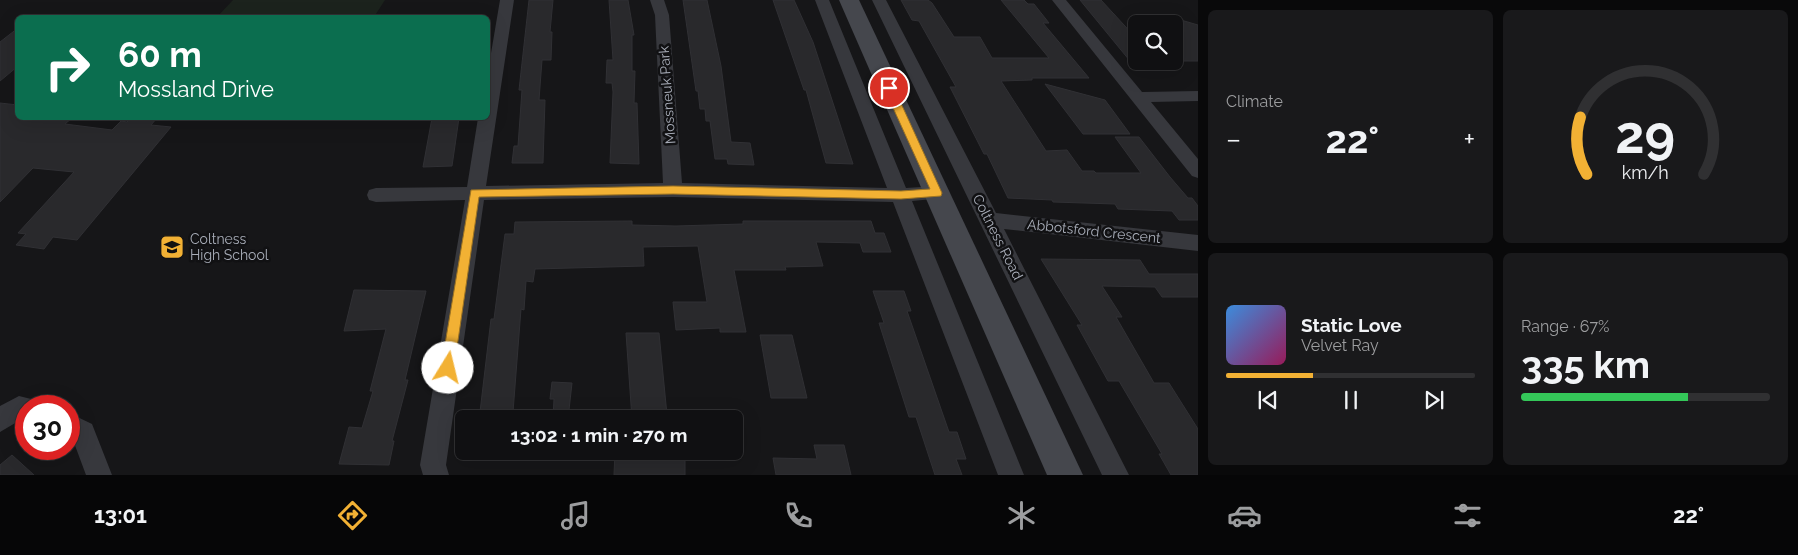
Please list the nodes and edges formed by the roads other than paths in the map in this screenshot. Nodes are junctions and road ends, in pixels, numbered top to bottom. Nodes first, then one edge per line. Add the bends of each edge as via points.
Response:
1 (507, 0) edge
2 (657, 0) edge
3 (822, 0) edge
4 (849, 0) edge
5 (879, 0) edge
6 (1059, 0) edge
7 (1198, 96) edge
8 (1139, 97) junction
9 (490, 99) edge
10 (487, 120) edge
11 (1198, 171) edge
12 (673, 190) junction
13 (475, 193) junction
14 (937, 193) junction
15 (376, 195) dead end
16 (901, 195) junction
17 (989, 220) junction
18 (1198, 243) edge
19 (15, 410) edge
20 (0, 420) edge
21 (80, 430) edge
22 (99, 475) edge
23 (436, 475) edge
24 (1012, 475) edge
25 (1065, 475) edge
26 (1116, 475) edge

1 - 9 street
2 - 12 street, Mossneuk Park via 662,15
3 - 16 street
4 - 14 street
5 - 17 street, Coltness Road
6 - 8 street
7 - 8 street
8 - 11 street
10 - 13 street
12 - 13 street
12 - 16 street
13 - 15 street
13 - 23 street via 433,465
14 - 16 street
14 - 25 street
16 - 24 street
17 - 18 street, Abbotsford Crescent
17 - 26 street, Coltness Road
19 - 20 street
21 - 22 street

